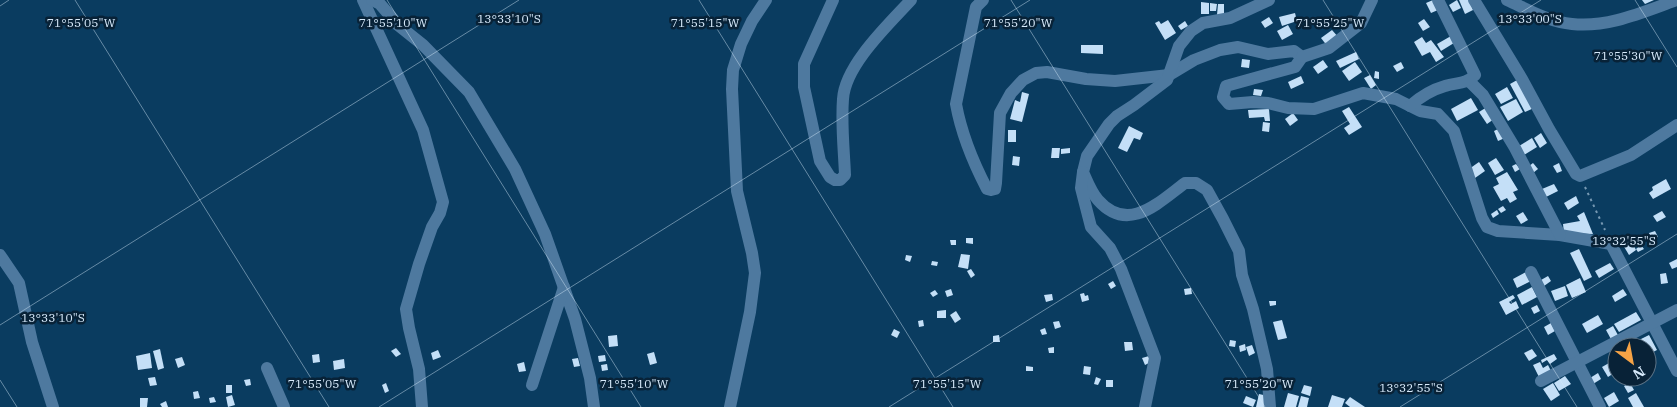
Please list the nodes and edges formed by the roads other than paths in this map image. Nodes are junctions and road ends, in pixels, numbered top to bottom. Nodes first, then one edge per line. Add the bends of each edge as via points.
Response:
1 (363, 0) edge
2 (372, 0) edge
3 (766, 0) edge
4 (833, 0) edge
5 (912, 0) edge
6 (983, 0) edge
7 (1269, 0) edge
8 (1372, 0) edge
9 (1438, 0) edge
10 (1474, 0) edge
11 (1507, 0) edge
12 (1677, 0) edge
13 (1302, 57) junction
14 (1168, 75) junction
15 (1469, 82) junction
16 (1410, 106) junction
17 (1677, 126) edge
18 (1083, 172) junction
19 (1560, 235) junction
20 (0, 255) edge
21 (1531, 272) dead end
22 (564, 287) junction
23 (1677, 310) edge
24 (1653, 323) junction
25 (1577, 363) junction
26 (268, 368) dead end
27 (1677, 371) edge
28 (1541, 382) dead end
29 (532, 385) dead end
30 (53, 407) edge
31 (284, 407) edge
32 (422, 407) edge
33 (594, 407) edge
34 (730, 407) edge
35 (1145, 407) edge
36 (1270, 407) edge
37 (1600, 407) edge

1 - 32 street via 423,130 443,202 419,264 406,310 419,369
2 - 22 street via 380,4 469,92 515,169 545,234
3 - 34 street via 741,44 732,80 737,191 755,273
4 - 5 street via 804,64 804,87 820,161 830,176 840,180 844,175 843,97 851,74 860,57
6 - 14 street via 976,7 956,104 965,137 987,189 995,189 1000,113 1023,80 1036,73 1047,72 1115,81
7 - 14 street via 1230,18 1203,23 1191,31 1179,46
8 - 13 street via 1361,23 1329,48
9 - 15 street via 1475,75
10 - 17 street via 1576,174 1580,176 1632,155
11 - 12 street via 1550,19 1592,25 1618,20
13 - 14 street via 1294,51 1268,54 1238,47 1194,60
13 - 16 street via 1294,67 1226,86 1223,97 1228,104 1253,102 1314,109 1363,93 1396,99
14 - 18 street via 1167,80 1109,124 1087,156
15 - 16 street via 1437,89 1421,96
15 - 19 street via 1484,95
16 - 19 street via 1438,114 1454,131 1487,227 1498,231
18 - 35 street via 1081,188 1091,227 1110,248 1121,269 1155,358
18 - 36 street via 1097,198 1110,211 1120,215 1150,210 1185,183 1196,183 1207,190 1239,251 1242,275 1267,369
19 - 24 street via 1611,244
20 - 30 street via 19,283 32,342
21 - 25 street
22 - 29 street
22 - 33 street via 590,378
23 - 24 street
24 - 25 street
24 - 27 street
25 - 28 street
25 - 37 street
26 - 31 street

